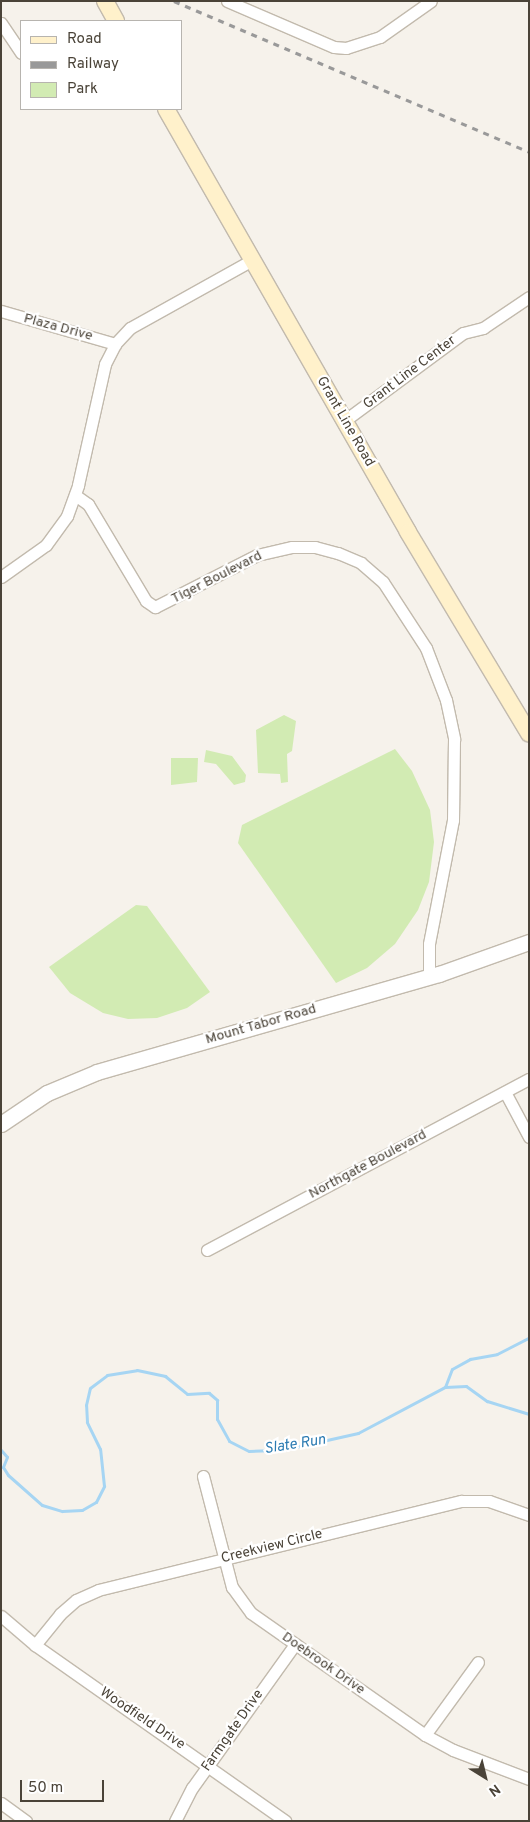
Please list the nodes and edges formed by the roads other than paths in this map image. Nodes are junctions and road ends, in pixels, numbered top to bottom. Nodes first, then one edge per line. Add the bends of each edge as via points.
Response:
1 (105, 1) edge
2 (227, 1) edge
3 (431, 1) edge
4 (115, 20) edge
5 (1, 23) edge
6 (20, 52) edge
7 (167, 110) edge
8 (252, 260) junction
9 (529, 297) edge
10 (1, 311) edge
11 (114, 344) junction
12 (344, 421) junction
13 (75, 495) junction
14 (1, 577) edge
15 (529, 733) edge
16 (529, 942) edge
17 (429, 977) junction
18 (529, 1079) edge
19 (504, 1092) junction
20 (1, 1124) edge
21 (529, 1137) edge
22 (207, 1250) dead end
23 (203, 1476) dead end
24 (529, 1515) edge
25 (225, 1558) junction
26 (1, 1616) edge
27 (295, 1644) junction
28 (35, 1645) junction
29 (478, 1662) dead end
30 (426, 1736) junction
31 (209, 1764) junction
32 (529, 1779) edge
33 (1, 1803) edge
34 (26, 1821) edge
35 (176, 1821) edge
36 (285, 1821) edge

1 - 4 main road
2 - 3 street via 334,47 346,48 380,37
5 - 6 street
7 - 8 main road, Grant Line Road
8 - 11 street via 130,328
8 - 12 main road, Grant Line Road
9 - 12 street, Grant Line Center via 483,328 463,333
10 - 11 street, Plaza Drive
11 - 13 street via 101,378
12 - 15 main road, Grant Line Road
13 - 14 street via 61,526 46,545
13 - 17 street, Tiger Boulevard via 88,504 146,601 155,607 257,555 292,547 315,547 338,553 361,563 383,582 426,648 446,700 454,739 454,820 429,944
16 - 17 street, Mount Tabor Road
17 - 20 street, Mount Tabor Road via 97,1072 47,1093
18 - 19 street, Northgate Boulevard
19 - 21 street
19 - 22 street, Northgate Boulevard
23 - 25 street, Doebrook Drive
24 - 25 street, Creekview Circle via 489,1502 461,1501
25 - 27 street, Doebrook Drive via 232,1587 242,1605
25 - 28 street, Creekview Circle via 98,1590 76,1600
26 - 28 street, Woodfield Drive
27 - 30 street, Doebrook Drive
27 - 31 street, Farmgate Drive
28 - 31 street, Woodfield Drive
29 - 30 street
30 - 32 street, Doebrook Drive via 453,1750
31 - 35 street, Farmgate Drive
31 - 36 street, Woodfield Drive
33 - 34 street

